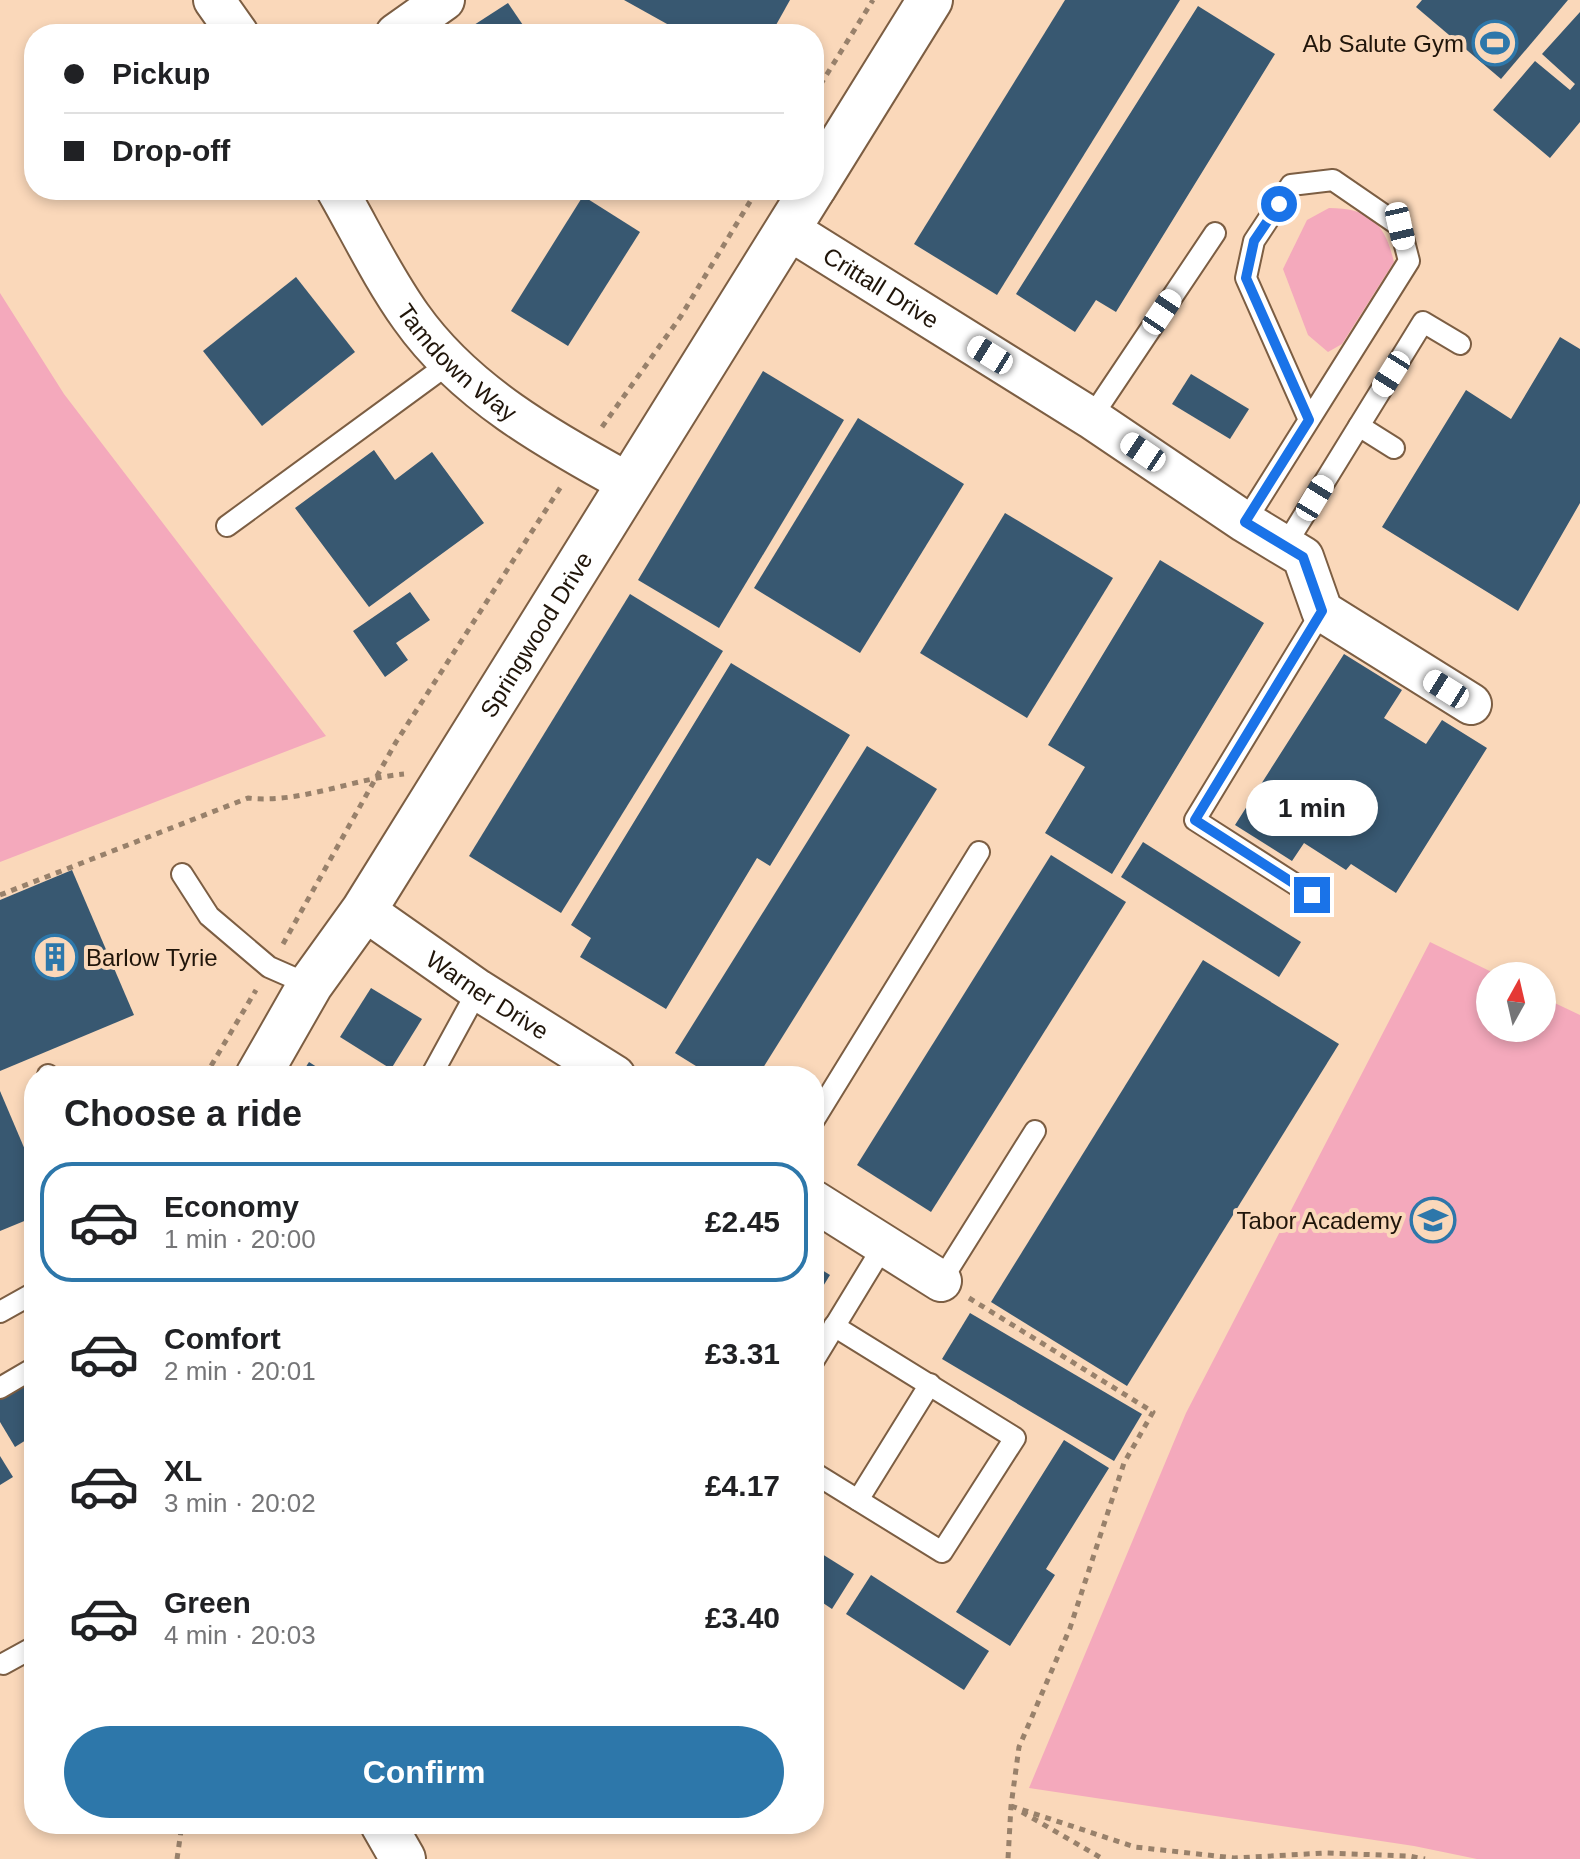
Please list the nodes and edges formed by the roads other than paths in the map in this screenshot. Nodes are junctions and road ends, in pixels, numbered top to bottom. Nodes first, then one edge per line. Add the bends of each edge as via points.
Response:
1 (214, 0) edge
2 (444, 0) edge
3 (930, 0) edge
4 (231, 24) edge
5 (410, 24) edge
6 (824, 171) edge
7 (343, 200) edge
8 (806, 200) edge
9 (788, 229) junction
10 (1215, 233) dead end
11 (1460, 344) dead end
12 (451, 362) junction
13 (1091, 418) junction
14 (1309, 420) junction
15 (1359, 426) junction
16 (1394, 448) dead end
17 (628, 483) junction
18 (1245, 522) junction
19 (227, 526) dead end
20 (1285, 546) junction
21 (1322, 611) junction
22 (1471, 704) dead end
23 (979, 852) dead end
24 (182, 874) dead end
25 (1312, 895) dead end
26 (364, 910) junction
27 (310, 985) junction
28 (478, 990) junction
29 (264, 1066) edge
30 (436, 1066) edge
31 (599, 1066) edge
32 (824, 1104) edge
33 (1035, 1131) dead end
34 (824, 1207) edge
35 (884, 1245) junction
36 (941, 1281) joint
37 (24, 1299) edge
38 (0, 1312) edge
39 (834, 1326) junction
40 (824, 1343) edge
41 (24, 1374) edge
42 (930, 1384) junction
43 (0, 1388) edge
44 (824, 1479) edge
45 (858, 1500) junction
46 (24, 1652) edge
47 (3, 1664) dead end
48 (389, 1834) edge
49 (403, 1859) edge

1 - 4 street
2 - 5 street
3 - 6 street, Springwood Drive
7 - 12 street, Tamdown Way via 411,318
8 - 9 street, Springwood Drive
9 - 13 street, Crittall Drive
9 - 17 street, Springwood Drive
10 - 13 lane
11 - 15 lane via 1423,322
12 - 17 street, Tamdown Way via 511,415
12 - 19 lane
13 - 18 street, Crittall Drive
14 - 14 lane via 1409,261 1400,226 1333,180 1291,185 1254,241 1246,278
14 - 18 lane
15 - 16 lane
15 - 20 lane
17 - 26 street, Springwood Drive
18 - 20 street, Crittall Drive
20 - 21 street, Crittall Drive via 1303,557
21 - 22 street
21 - 25 lane via 1195,820
23 - 32 lane
24 - 27 lane via 209,916 269,967
26 - 27 street, Springwood Drive
26 - 28 street, Warner Drive
27 - 29 street, Springwood Drive
28 - 30 lane
28 - 31 street, Warner Drive
33 - 36 lane
34 - 35 street
35 - 36 street
35 - 39 lane
37 - 38 lane
39 - 40 lane
39 - 42 lane
41 - 43 lane
42 - 45 lane
42 - 45 lane via 1015,1438 942,1552
44 - 45 lane
46 - 47 lane
48 - 49 street

